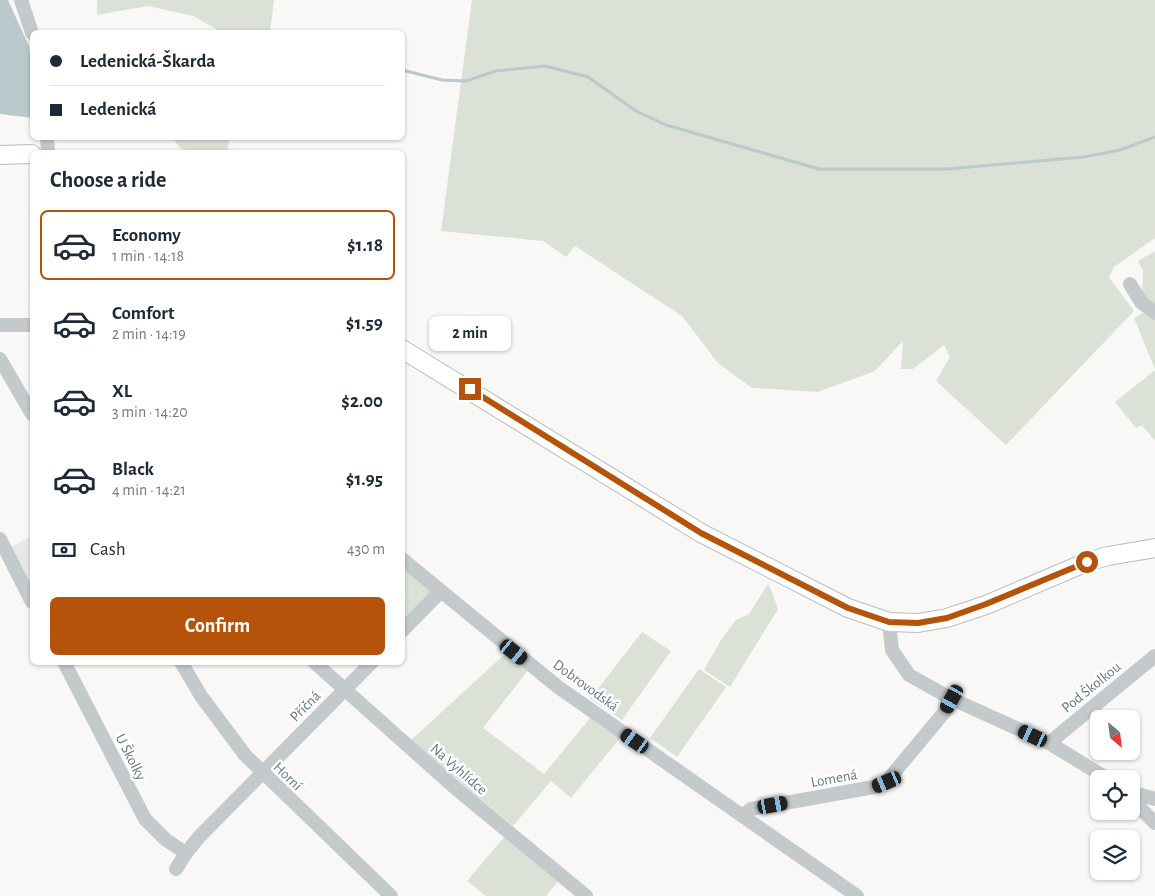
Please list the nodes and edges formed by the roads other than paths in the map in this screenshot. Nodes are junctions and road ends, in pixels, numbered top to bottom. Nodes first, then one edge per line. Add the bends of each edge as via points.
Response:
1 (21, 0) edge
2 (31, 30) edge
3 (30, 154) edge
4 (0, 155) edge
5 (1130, 284) dead end
6 (1155, 312) edge
7 (30, 324) edge
8 (0, 325) edge
9 (405, 351) edge
10 (0, 360) edge
11 (30, 411) edge
12 (0, 539) edge
13 (1155, 548) edge
14 (405, 561) edge
15 (441, 591) junction
16 (30, 598) edge
17 (889, 622) junction
18 (405, 628) edge
19 (1155, 656) edge
20 (66, 665) edge
21 (182, 665) edge
22 (318, 665) edge
23 (369, 665) edge
24 (346, 689) junction
25 (952, 699) junction
26 (1049, 743) junction
27 (1093, 770) edge
28 (261, 773) junction
29 (1140, 795) edge
30 (1155, 799) edge
31 (1140, 806) edge
32 (743, 816) junction
33 (1155, 823) edge
34 (186, 853) junction
35 (176, 869) dead end
36 (391, 896) edge
37 (586, 896) edge
38 (857, 896) edge

1 - 2 street
3 - 4 main road
5 - 6 street via 1140,302
7 - 8 street
9 - 17 main road via 701,533 848,608
10 - 11 street
12 - 16 street
13 - 17 main road via 1087,562 947,618 918,623
14 - 15 street, Dobrovodská
15 - 18 street
15 - 32 street, Dobrovodská via 558,687
17 - 25 street via 892,650 909,675
19 - 26 street, Pod Školkou
20 - 34 street, U Školky via 146,819 161,836
21 - 28 street, Horní via 201,696
22 - 24 street, Na Vyhlídce
23 - 24 street, Příčná
24 - 28 street, Příčná
24 - 37 street, Na Vyhlídce via 453,786
25 - 26 street
25 - 32 street, Lomená via 887,782 751,809
26 - 27 street
28 - 34 street, Příčná
28 - 36 street, Horní
29 - 30 street
31 - 33 street
32 - 38 street, Dobrovodská
34 - 35 street, Příčná

